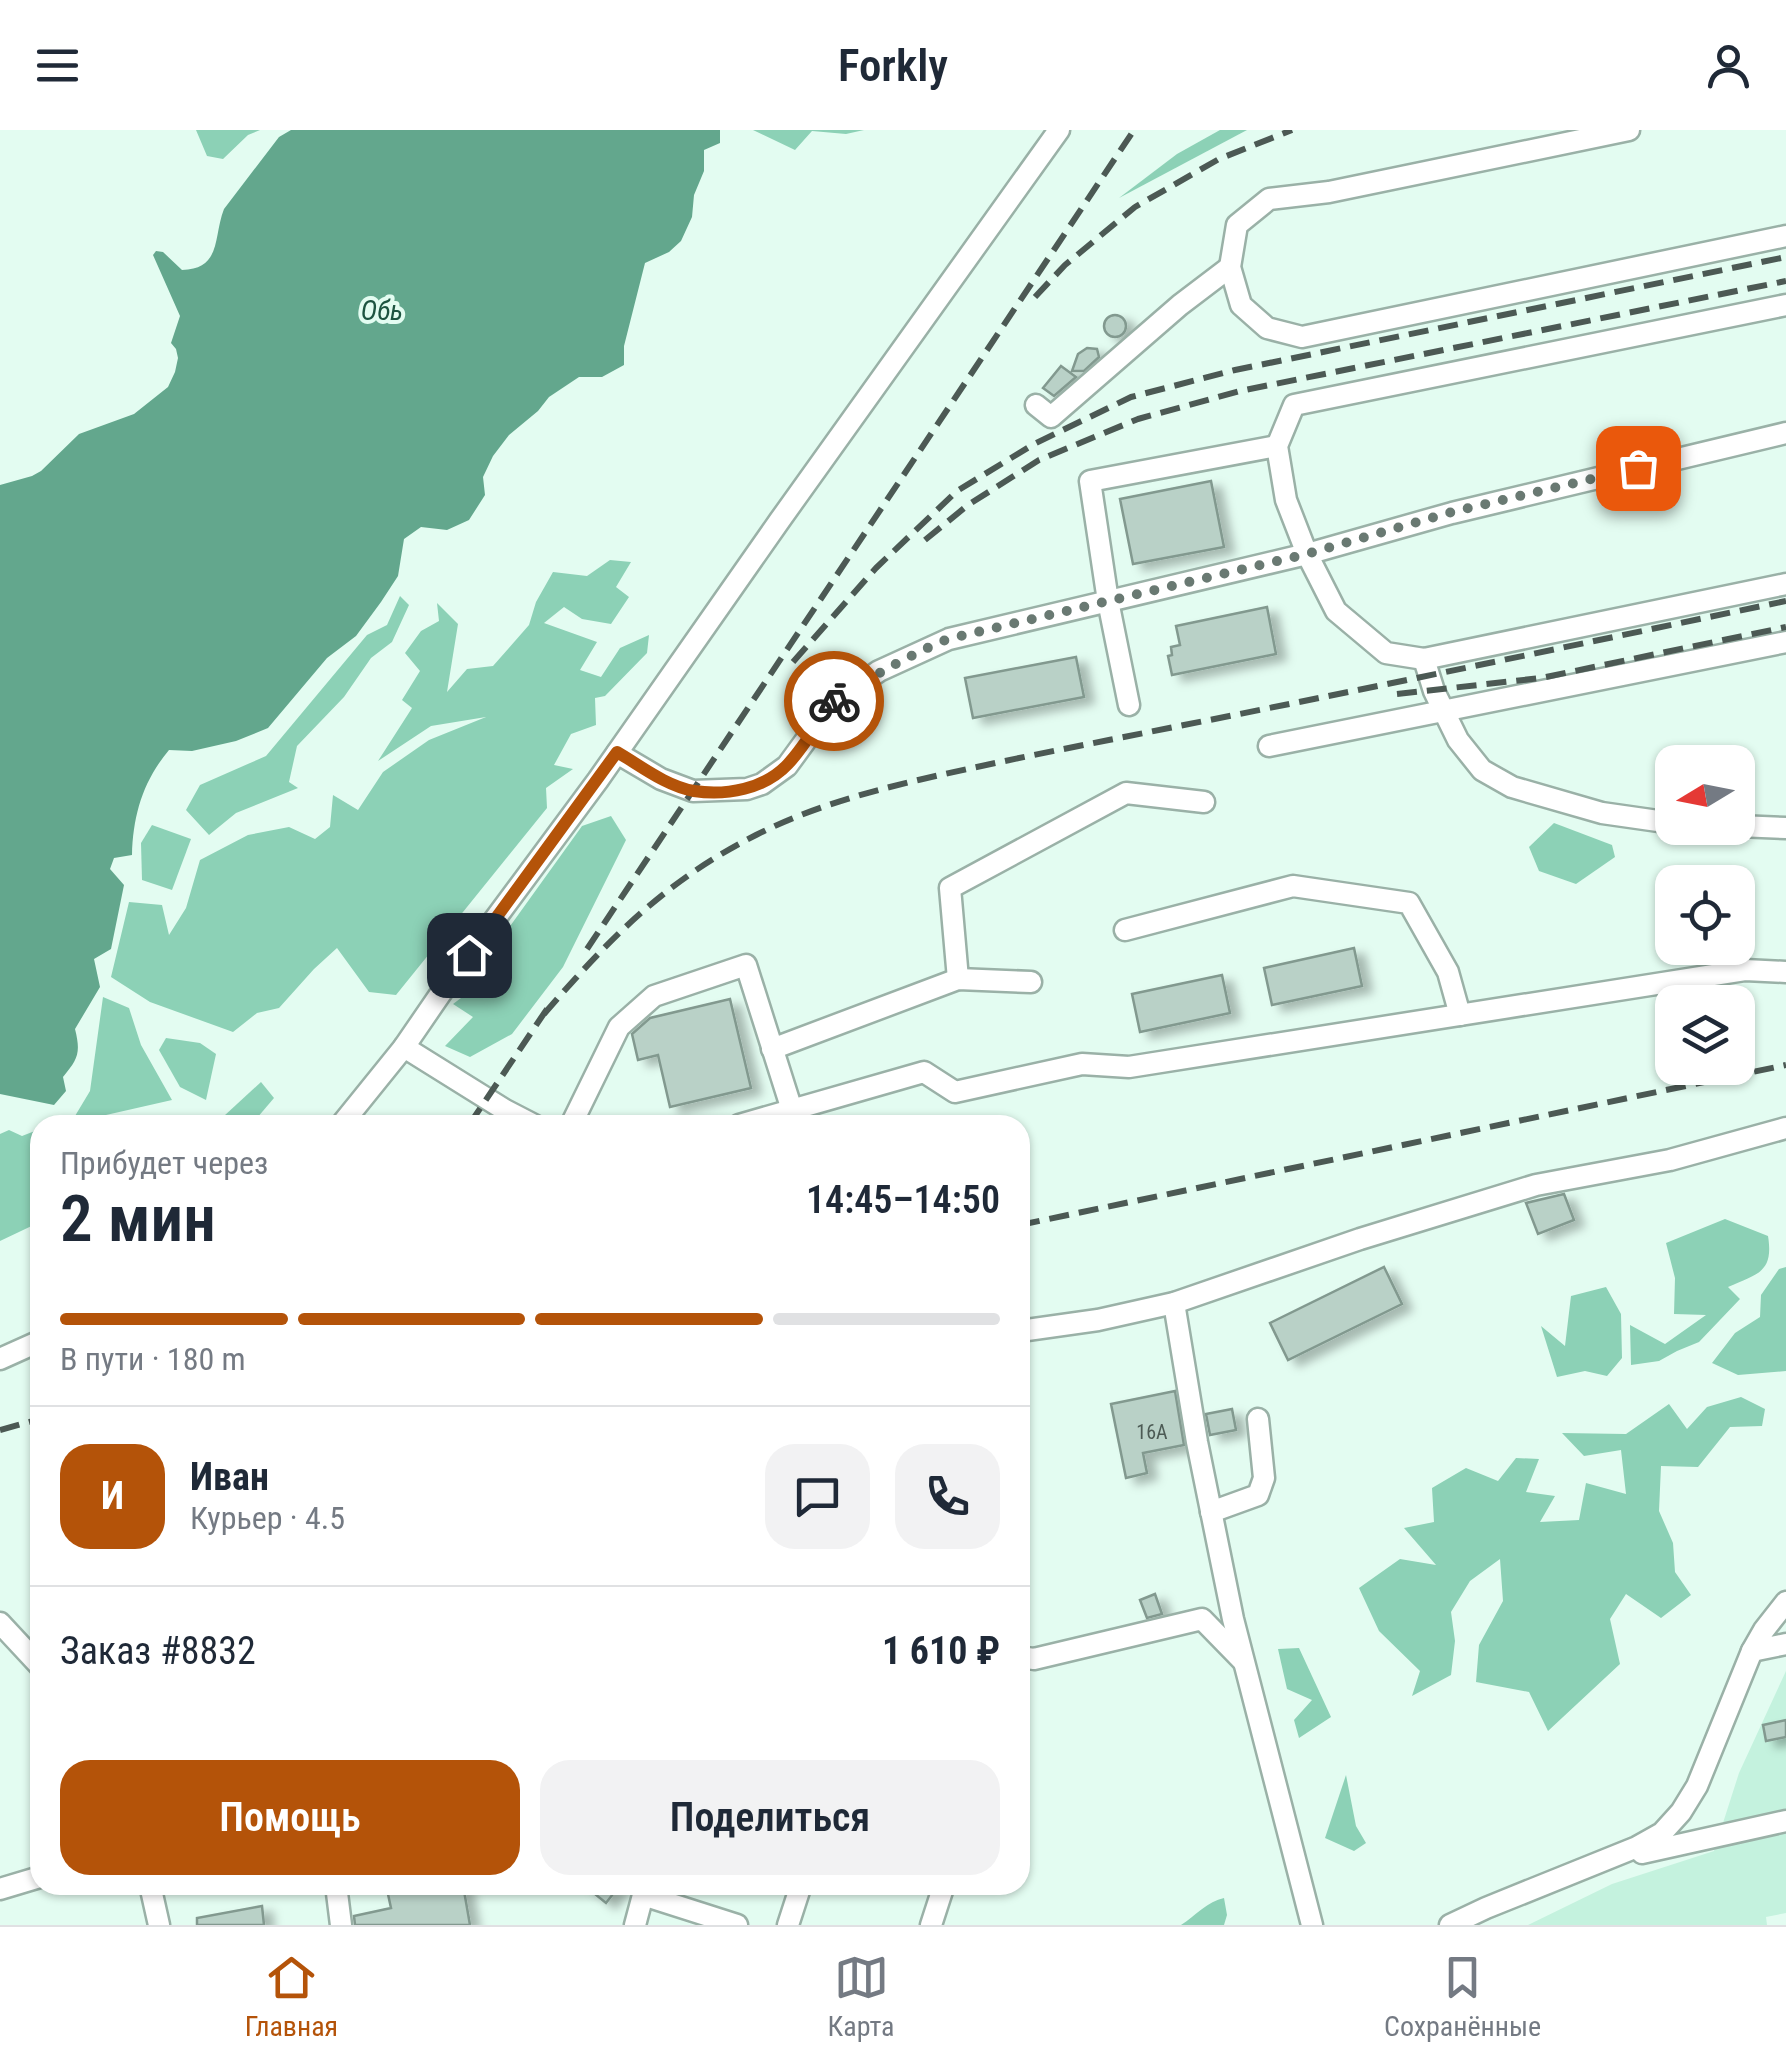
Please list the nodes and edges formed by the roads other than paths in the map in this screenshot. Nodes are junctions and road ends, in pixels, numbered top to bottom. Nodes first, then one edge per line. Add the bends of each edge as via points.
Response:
1 (1059, 130) edge
2 (1629, 130) edge
3 (1786, 236) edge
4 (1230, 267) junction
5 (1786, 305) edge
6 (1036, 405) dead end
7 (1786, 433) edge
8 (1277, 446) junction
9 (1307, 554) junction
10 (1786, 584) edge
11 (1108, 601) junction
12 (1786, 642) edge
13 (1424, 660) junction
14 (1129, 705) dead end
15 (1444, 710) junction
16 (1269, 746) dead end
17 (617, 752) junction
18 (1204, 802) dead end
19 (1655, 821) edge
20 (1755, 827) edge
21 (1786, 828) edge
22 (1126, 930) dead end
23 (1786, 972) edge
24 (958, 979) junction
25 (1032, 982) dead end
26 (1460, 1014) junction
27 (404, 1047) junction
28 (772, 1049) junction
29 (792, 1110) junction
30 (349, 1115) edge
31 (515, 1115) edge
32 (576, 1115) edge
33 (775, 1115) edge
34 (1786, 1128) edge
35 (1174, 1304) junction
36 (1030, 1330) edge
37 (30, 1346) edge
38 (0, 1359) edge
39 (1258, 1419) dead end
40 (1211, 1512) junction
41 (1786, 1602) edge
42 (0, 1623) edge
43 (1786, 1644) edge
44 (1752, 1651) junction
45 (30, 1655) edge
46 (1030, 1657) edge
47 (1244, 1662) junction
48 (1786, 1821) edge
49 (1600, 1862) junction
50 (30, 1880) edge
51 (0, 1889) edge
52 (152, 1895) edge
53 (337, 1895) edge
54 (798, 1895) edge
55 (941, 1895) edge
56 (160, 1925) edge
57 (341, 1925) edge
58 (635, 1925) edge
59 (737, 1925) edge
60 (788, 1925) edge
61 (931, 1925) edge
62 (1312, 1925) edge
63 (1450, 1925) edge

1 - 17 street
2 - 4 street via 1269,199 1238,225
3 - 4 street via 1302,337 1267,328 1241,304
4 - 6 street via 1051,417
5 - 8 street via 1294,405
7 - 9 street via 1452,512
8 - 9 street via 1286,500
8 - 11 street via 1090,482
9 - 11 street
9 - 13 street via 1336,612 1386,653
10 - 13 street
11 - 14 street
11 - 17 street via 948,639 892,665 833,702 787,766 762,784 693,791
12 - 15 street
13 - 15 street
15 - 16 street
15 - 19 street via 1482,770 1512,787
17 - 27 street
18 - 24 street via 1126,793 950,888
20 - 21 street
22 - 26 street via 1293,886 1409,903 1448,972
23 - 26 street via 1746,970
24 - 25 street
24 - 28 street
26 - 29 street via 1128,1067 1082,1064 955,1092 924,1072
27 - 30 street
27 - 31 street
28 - 29 street
28 - 32 street via 746,964 654,996 618,1026
29 - 33 street
34 - 35 street via 1670,1160 1536,1185
35 - 36 street
35 - 40 street
37 - 38 street
39 - 40 street via 1264,1478 1258,1495
40 - 47 street
41 - 44 street
42 - 45 street
43 - 44 street
44 - 49 street via 1681,1812 1652,1840
46 - 47 street via 1202,1618
47 - 62 street
48 - 49 street
49 - 63 street
50 - 51 street
52 - 56 street
53 - 57 street
54 - 60 street
55 - 61 street
58 - 59 street via 643,1895

